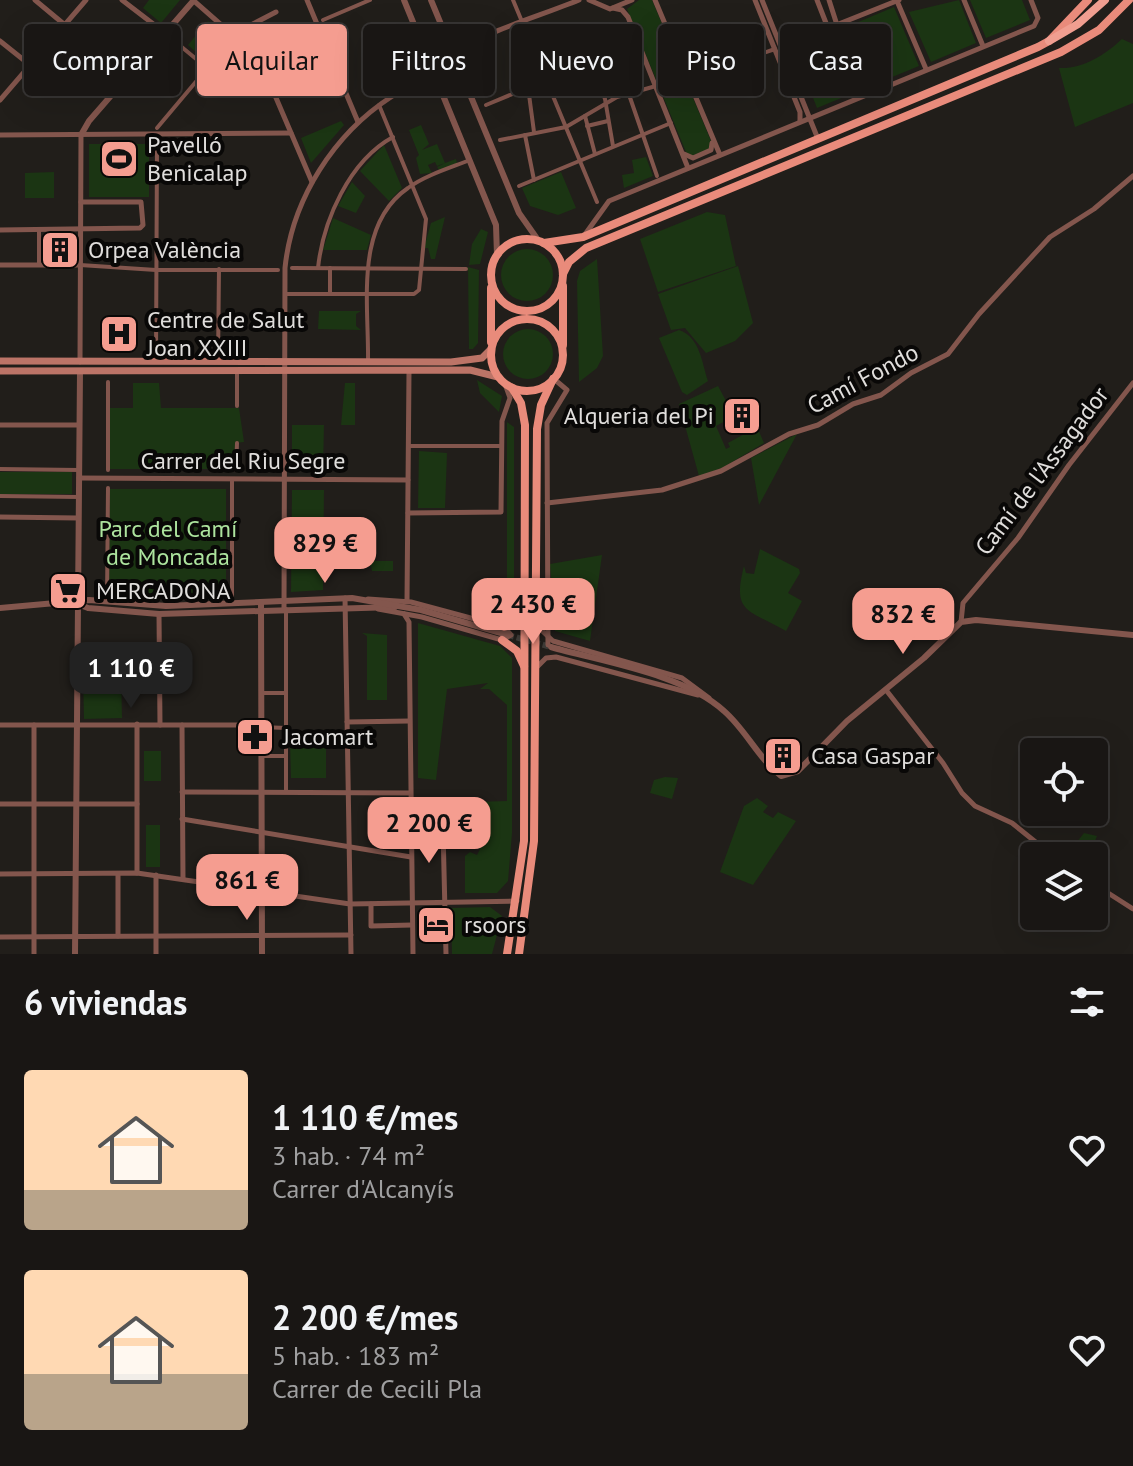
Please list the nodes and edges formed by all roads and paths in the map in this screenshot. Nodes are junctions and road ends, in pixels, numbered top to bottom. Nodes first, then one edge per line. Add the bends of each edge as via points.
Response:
1 (35, 0) edge
2 (86, 0) edge
3 (122, 0) edge
4 (194, 0) edge
5 (307, 0) edge
6 (370, 0) edge
7 (404, 0) edge
8 (431, 0) edge
9 (513, 0) edge
10 (579, 0) edge
11 (589, 0) edge
12 (632, 0) edge
13 (655, 0) edge
14 (755, 0) edge
15 (772, 0) edge
16 (817, 0) edge
17 (829, 0) edge
18 (898, 0) edge
19 (964, 0) edge
20 (1031, 0) edge
21 (1088, 0) edge
22 (1105, 0) edge
23 (1129, 0) edge
24 (763, 2) edge
25 (613, 8) junction
26 (276, 12) dead end
27 (837, 17) junction
28 (825, 19) junction
29 (323, 20) dead end
30 (523, 23) junction
31 (64, 24) edge
32 (66, 24) edge
33 (153, 24) edge
34 (173, 24) edge
35 (219, 24) edge
36 (253, 24) edge
37 (413, 24) edge
38 (441, 24) edge
39 (630, 24) edge
40 (826, 24) edge
41 (836, 24) edge
42 (841, 24) edge
43 (495, 35) edge
44 (1049, 41) junction
45 (0, 42) edge
46 (181, 46) edge
47 (983, 46) junction
48 (778, 48) junction
49 (764, 53) edge
50 (642, 54) edge
51 (24, 60) edge
52 (197, 60) edge
53 (926, 69) junction
54 (24, 72) edge
55 (197, 80) edge
56 (656, 86) junction
57 (642, 90) edge
58 (511, 94) edge
59 (111, 96) edge
60 (275, 96) edge
61 (395, 96) edge
62 (441, 96) edge
63 (470, 96) edge
64 (529, 96) edge
65 (553, 96) edge
66 (602, 96) edge
67 (623, 96) edge
68 (630, 96) edge
69 (0, 100) edge
70 (379, 105) junction
71 (486, 105) dead end
72 (605, 105) junction
73 (585, 116) junction
74 (809, 118) junction
75 (608, 121) junction
76 (358, 122) junction
77 (799, 122) junction
78 (671, 123) junction
79 (587, 126) junction
80 (566, 127) junction
81 (157, 128) dead end
82 (291, 133) junction
83 (534, 133) junction
84 (642, 134) junction
85 (0, 135) edge
86 (81, 135) junction
87 (525, 135) junction
88 (393, 137) junction
89 (711, 137) junction
90 (500, 140) dead end
91 (818, 140) junction
92 (157, 143) dead end
93 (613, 146) junction
94 (681, 150) junction
95 (595, 154) junction
96 (720, 155) junction
97 (470, 160) junction
98 (579, 161) junction
99 (688, 168) junction
100 (657, 176) dead end
101 (1133, 176) edge
102 (534, 180) junction
103 (312, 183) junction
104 (412, 185) junction
105 (519, 186) dead end
106 (81, 202) junction
107 (597, 202) dead end
108 (0, 230) edge
109 (39, 230) junction
110 (81, 230) junction
111 (583, 237) junction
112 (541, 242) junction
113 (497, 255) junction
114 (0, 265) edge
115 (39, 265) junction
116 (80, 265) junction
117 (292, 268) dead end
118 (318, 268) junction
119 (330, 268) junction
120 (369, 268) junction
121 (420, 268) junction
122 (219, 269) junction
123 (466, 269) dead end
124 (156, 270) junction
125 (278, 270) dead end
126 (563, 276) junction
127 (491, 280) junction
128 (285, 294) junction
129 (330, 294) junction
130 (369, 295) junction
131 (491, 348) junction
132 (563, 357) junction
133 (0, 361) edge
134 (156, 361) junction
135 (218, 361) junction
136 (284, 361) junction
137 (368, 361) junction
138 (80, 362) junction
139 (0, 371) edge
140 (80, 372) junction
141 (409, 372) junction
142 (237, 373) junction
143 (284, 373) junction
144 (553, 379) junction
145 (108, 382) dead end
146 (505, 383) junction
147 (1133, 383) edge
148 (237, 406) dead end
149 (0, 425) edge
150 (79, 425) junction
151 (237, 443) dead end
152 (408, 446) junction
153 (502, 446) junction
154 (0, 469) edge
155 (108, 470) dead end
156 (236, 470) dead end
157 (79, 474) junction
158 (232, 479) junction
159 (282, 479) junction
160 (408, 480) junction
161 (108, 488) dead end
162 (0, 496) edge
163 (79, 497) junction
164 (547, 503) junction
165 (408, 513) junction
166 (0, 517) edge
167 (78, 518) junction
168 (107, 602) junction
169 (345, 602) junction
170 (78, 604) junction
171 (232, 604) junction
172 (261, 606) junction
173 (284, 606) junction
174 (406, 607) junction
175 (0, 608) edge
176 (525, 608) junction
177 (159, 614) junction
178 (535, 621) junction
179 (961, 622) junction
180 (548, 628) junction
181 (542, 633) junction
182 (505, 634) junction
183 (1133, 635) edge
184 (550, 643) junction
185 (556, 657) junction
186 (77, 666) junction
187 (160, 666) junction
188 (525, 668) junction
189 (535, 672) junction
190 (886, 690) junction
191 (261, 693) junction
192 (286, 693) junction
193 (705, 697) junction
194 (713, 702) junction
195 (409, 721) junction
196 (347, 722) junction
197 (77, 724) junction
198 (137, 724) junction
199 (0, 725) edge
200 (34, 725) junction
201 (160, 725) junction
202 (182, 725) junction
203 (261, 726) junction
204 (286, 728) junction
205 (261, 756) junction
206 (286, 756) junction
207 (286, 790) junction
208 (182, 792) junction
209 (261, 792) junction
210 (347, 792) junction
211 (409, 793) junction
212 (0, 804) edge
213 (34, 804) junction
214 (76, 804) junction
215 (137, 804) junction
216 (182, 819) junction
217 (443, 829) dead end
218 (262, 832) junction
219 (1036, 842) edge
220 (348, 847) junction
221 (411, 857) junction
222 (137, 873) junction
223 (0, 874) edge
224 (34, 874) junction
225 (75, 874) junction
226 (118, 874) junction
227 (156, 875) junction
228 (183, 879) junction
229 (262, 891) junction
230 (1108, 893) edge
231 (445, 901) junction
232 (412, 902) junction
233 (518, 902) junction
234 (350, 904) junction
235 (371, 904) junction
236 (1133, 909) edge
237 (412, 925) junction
238 (157, 935) junction
239 (262, 935) junction
240 (351, 935) junction
241 (34, 936) junction
242 (75, 936) junction
243 (118, 936) junction
244 (0, 937) edge
245 (34, 954) edge
246 (75, 954) edge
247 (156, 954) edge
248 (262, 954) edge
249 (351, 954) edge
250 (413, 954) edge
251 (446, 954) edge
252 (507, 954) edge
253 (519, 954) edge

1 - 31 street
2 - 32 street
3 - 33 street
4 - 34 street
4 - 35 street
5 - 76 street
6 - 29 street
7 - 37 street
8 - 38 street
9 - 30 street
10 - 30 street
11 - 25 street
12 - 25 street
13 - 89 street
14 - 48 street
15 - 24 street
16 - 28 street
17 - 27 street
18 - 42 street
18 - 53 street
19 - 47 street
20 - 47 street via 1038,22
21 - 44 main road
22 - 44 highway
23 - 126 main road via 1099,30 1027,66 586,248 569,262
24 - 48 street
25 - 39 street via 625,13
26 - 36 street
27 - 28 street via 831,23
27 - 41 street
28 - 40 street
30 - 43 street
44 - 91 main road
45 - 51 street
46 - 52 street
47 - 53 street
48 - 49 street
48 - 74 street
48 - 77 street
50 - 56 street
53 - 74 street
54 - 69 street
55 - 81 street
56 - 57 street
56 - 78 street
58 - 71 street
59 - 86 street
60 - 82 street
61 - 70 street
62 - 97 street
63 - 112 street via 521,218
64 - 83 street
65 - 80 street
66 - 72 street
67 - 72 street
68 - 84 street
70 - 76 street
70 - 88 street
72 - 73 street
72 - 75 street
73 - 79 street
73 - 80 street
74 - 77 street
74 - 91 street
75 - 79 street
75 - 93 street
76 - 103 street
77 - 96 street
78 - 84 street
78 - 94 street
79 - 95 street
80 - 83 street
80 - 98 street
82 - 86 street
82 - 103 street
83 - 87 street
84 - 93 street
84 - 100 street
85 - 86 street
86 - 106 street
87 - 90 street
87 - 102 street
88 - 104 street
88 - 118 street via 367,158 344,188 327,224
89 - 94 street via 711,150 693,158
89 - 96 street
91 - 111 main road
92 - 124 street
93 - 95 street
94 - 99 street
95 - 98 street
96 - 99 street
97 - 104 street
97 - 113 street via 498,230
98 - 102 street
98 - 107 street
99 - 111 street via 609,201
101 - 164 street, Camí Fondo via 1050,237 948,354 881,395 789,434 721,471 662,490
102 - 105 street
103 - 128 street via 289,243
104 - 120 street via 380,220
104 - 121 street via 427,223
106 - 110 street
106 - 110 street via 143,203 143,226
108 - 109 street
109 - 110 street
109 - 115 street
110 - 116 street
111 - 112 main road
112 - 113 main road via 512,242
112 - 126 main road via 560,259
113 - 127 main road
114 - 115 street
115 - 116 street
116 - 124 street
116 - 138 street
117 - 118 street
118 - 119 street
119 - 120 street
119 - 129 street
120 - 121 street
120 - 130 street
121 - 123 street
121 - 130 street via 417,293
122 - 124 street
122 - 125 street
122 - 135 street
124 - 134 street
126 - 127 main road via 551,302 532,311 505,304
126 - 132 main road
127 - 131 main road
128 - 129 street
128 - 136 street
129 - 130 street
130 - 137 street
131 - 132 main road via 503,327 532,318 553,329
131 - 137 main road via 471,361
131 - 146 main road via 492,366
132 - 144 main road
133 - 138 main road
134 - 135 main road
134 - 138 main road
135 - 136 main road
136 - 137 main road
136 - 143 street
138 - 140 street
139 - 140 main road
140 - 142 main road
140 - 150 street
141 - 143 main road
141 - 146 main road via 472,370
141 - 152 street
142 - 143 main road
142 - 148 street
143 - 159 street
144 - 146 main road via 532,390
144 - 164 street via 567,390 547,423
144 - 178 main road via 537,429
145 - 155 street
146 - 153 street via 510,398 502,421
146 - 176 main road via 525,419
147 - 179 street, Camí de l'Assagador via 963,603
149 - 150 street
150 - 157 street
151 - 156 street
152 - 153 street
152 - 160 street
153 - 165 street via 501,512
154 - 157 street
157 - 158 street, Carrer del Riu Segre
157 - 163 street
158 - 159 street, Carrer del Riu Segre
158 - 171 street
159 - 160 street, Carrer del Riu Segre
159 - 173 street
160 - 165 street
161 - 168 street
162 - 163 street
163 - 167 street
164 - 180 street
165 - 174 street
166 - 167 street
167 - 170 street
168 - 170 street
168 - 171 street
169 - 173 street
169 - 174 street
169 - 196 street
170 - 175 street
170 - 177 street
170 - 186 street
171 - 172 street
172 - 173 street
172 - 177 street
172 - 191 street
173 - 192 street
174 - 182 street
174 - 195 street
176 - 182 main road
176 - 188 main road
177 - 187 street
178 - 181 street
178 - 189 main road
179 - 183 street
179 - 190 street
180 - 181 street
180 - 184 street
181 - 184 street
182 - 188 main road
184 - 185 street via 548,652
184 - 193 street
184 - 194 street via 682,678
185 - 189 street via 546,658
185 - 193 street
186 - 187 street
186 - 197 street
187 - 201 street
188 - 233 main road via 524,841
189 - 253 main road via 534,841
190 - 194 street via 798,771 781,776
190 - 219 street via 962,793
191 - 192 street
191 - 203 street
192 - 204 street
193 - 194 street
195 - 196 street
195 - 211 street
196 - 210 street
197 - 198 street
197 - 200 street
197 - 214 street
198 - 201 street
198 - 215 street
199 - 200 street
200 - 213 street
201 - 202 street
202 - 203 street
202 - 208 street
203 - 204 street
203 - 205 street
204 - 206 street
205 - 206 street
205 - 209 street
206 - 207 street
207 - 209 street
207 - 210 street
208 - 209 street
208 - 216 street
209 - 218 street
210 - 211 street
210 - 220 street
211 - 221 street
212 - 213 street
213 - 214 street
213 - 224 street
214 - 215 street
214 - 225 street
215 - 222 street
216 - 218 street
216 - 228 street
217 - 231 street
218 - 220 street
218 - 229 street
220 - 221 street
220 - 234 street
221 - 232 street
222 - 226 street
222 - 227 street
223 - 224 street
224 - 225 street
224 - 241 street
225 - 226 street
225 - 242 street
226 - 243 street
227 - 228 street
227 - 238 street
228 - 229 street
229 - 234 street
229 - 239 street
230 - 236 street
231 - 232 street
231 - 233 street
231 - 251 street
232 - 235 street
232 - 237 street
233 - 252 main road
234 - 235 street
234 - 240 street
235 - 237 street via 371,926
237 - 250 street
238 - 239 street
238 - 243 street
238 - 247 street
239 - 240 street
239 - 248 street
240 - 249 street
241 - 242 street
241 - 244 street
241 - 245 street
242 - 243 street
242 - 246 street

